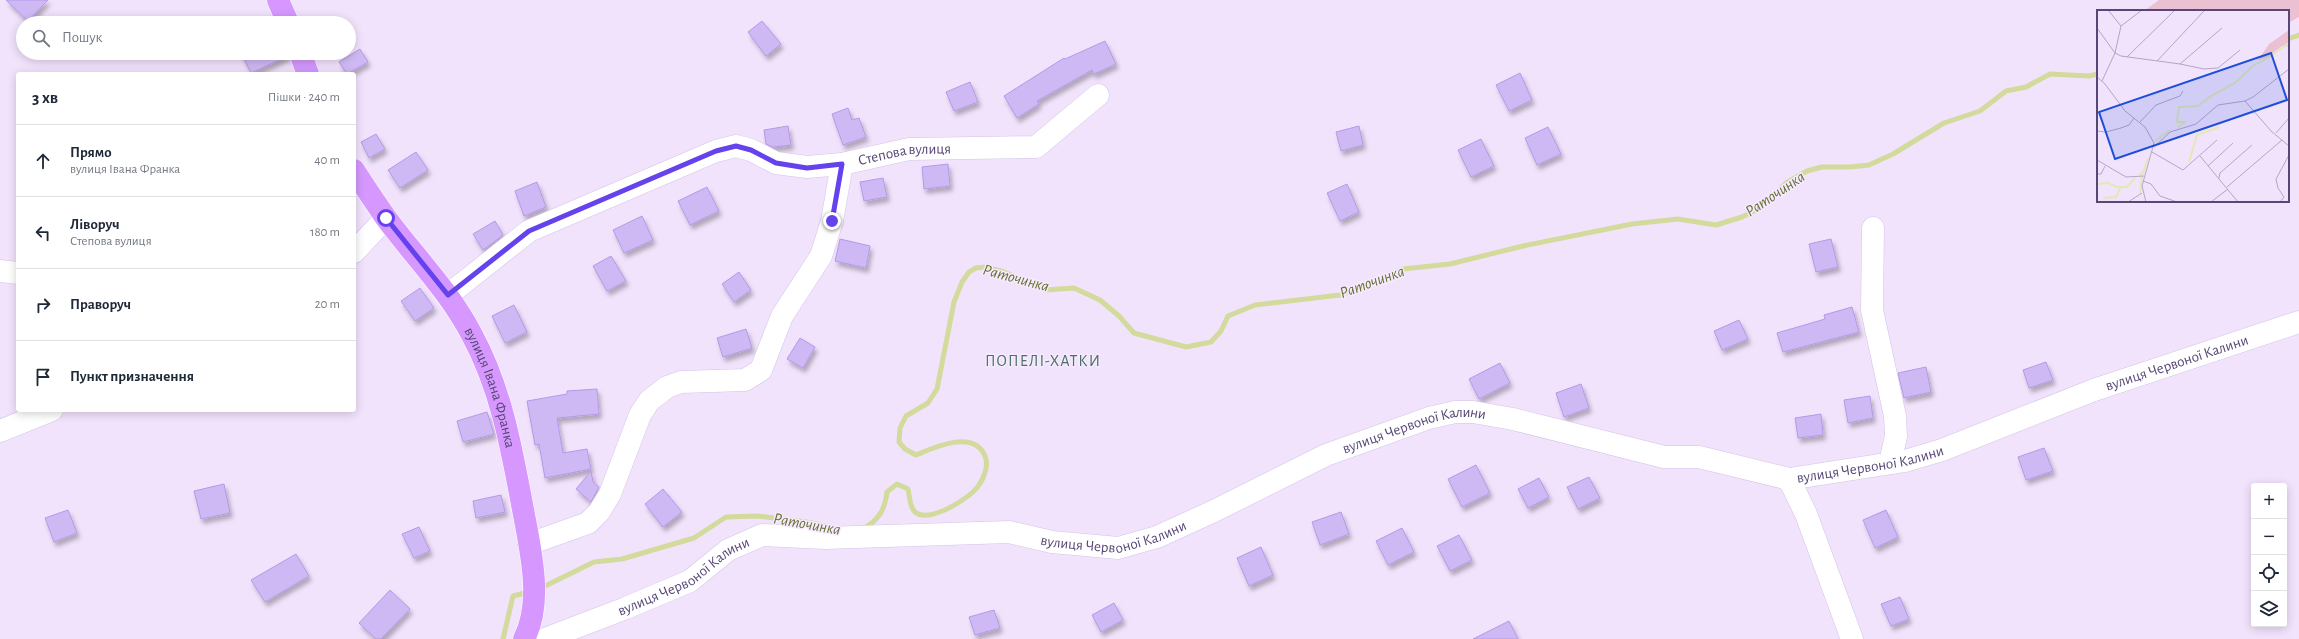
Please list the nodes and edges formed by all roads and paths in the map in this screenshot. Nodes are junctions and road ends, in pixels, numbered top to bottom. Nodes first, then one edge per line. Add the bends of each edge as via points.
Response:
1 (278, 0) edge
2 (285, 16) edge
3 (303, 60) edge
4 (307, 72) edge
5 (1098, 96) dead end
6 (842, 164) junction
7 (356, 173) edge
8 (386, 218) junction
9 (1873, 228) dead end
10 (356, 250) edge
11 (0, 271) edge
12 (16, 273) edge
13 (448, 295) junction
14 (2299, 322) edge
15 (47, 412) edge
16 (0, 431) edge
17 (1890, 463) junction
18 (1789, 479) junction
19 (529, 544) junction
20 (524, 639) edge
21 (545, 639) edge
22 (1852, 639) edge

1 - 2 main road
3 - 4 main road
5 - 6 street, Степова вулиця via 1036,147 909,149
6 - 13 street, Степова вулиця via 807,168 776,163 751,150 736,146 716,151 529,231
6 - 19 street via 832,221 821,256 782,316 761,370 745,380 681,382 667,387 649,401 640,415 610,494 599,512 588,523
7 - 8 main road, вулиця Івана Франка
8 - 10 street
8 - 13 main road, вулиця Івана Франка
9 - 17 street via 1872,310 1895,416 1896,436
11 - 12 street
13 - 19 main road, вулиця Івана Франка via 472,335 492,378 508,434
14 - 17 street, вулиця Червоної Калини via 2094,390 1942,450
15 - 16 street
17 - 18 street, вулиця Червоної Калини
18 - 21 street, вулиця Червоної Калини via 1699,457 1664,457 1513,419 1472,412 1454,412 1429,418 1326,455 1157,537 1118,548 1052,542 1008,532 825,538 762,535 728,550 690,581
18 - 22 street via 1806,514
19 - 20 main road, вулиця Івана Франка via 534,599 531,626

